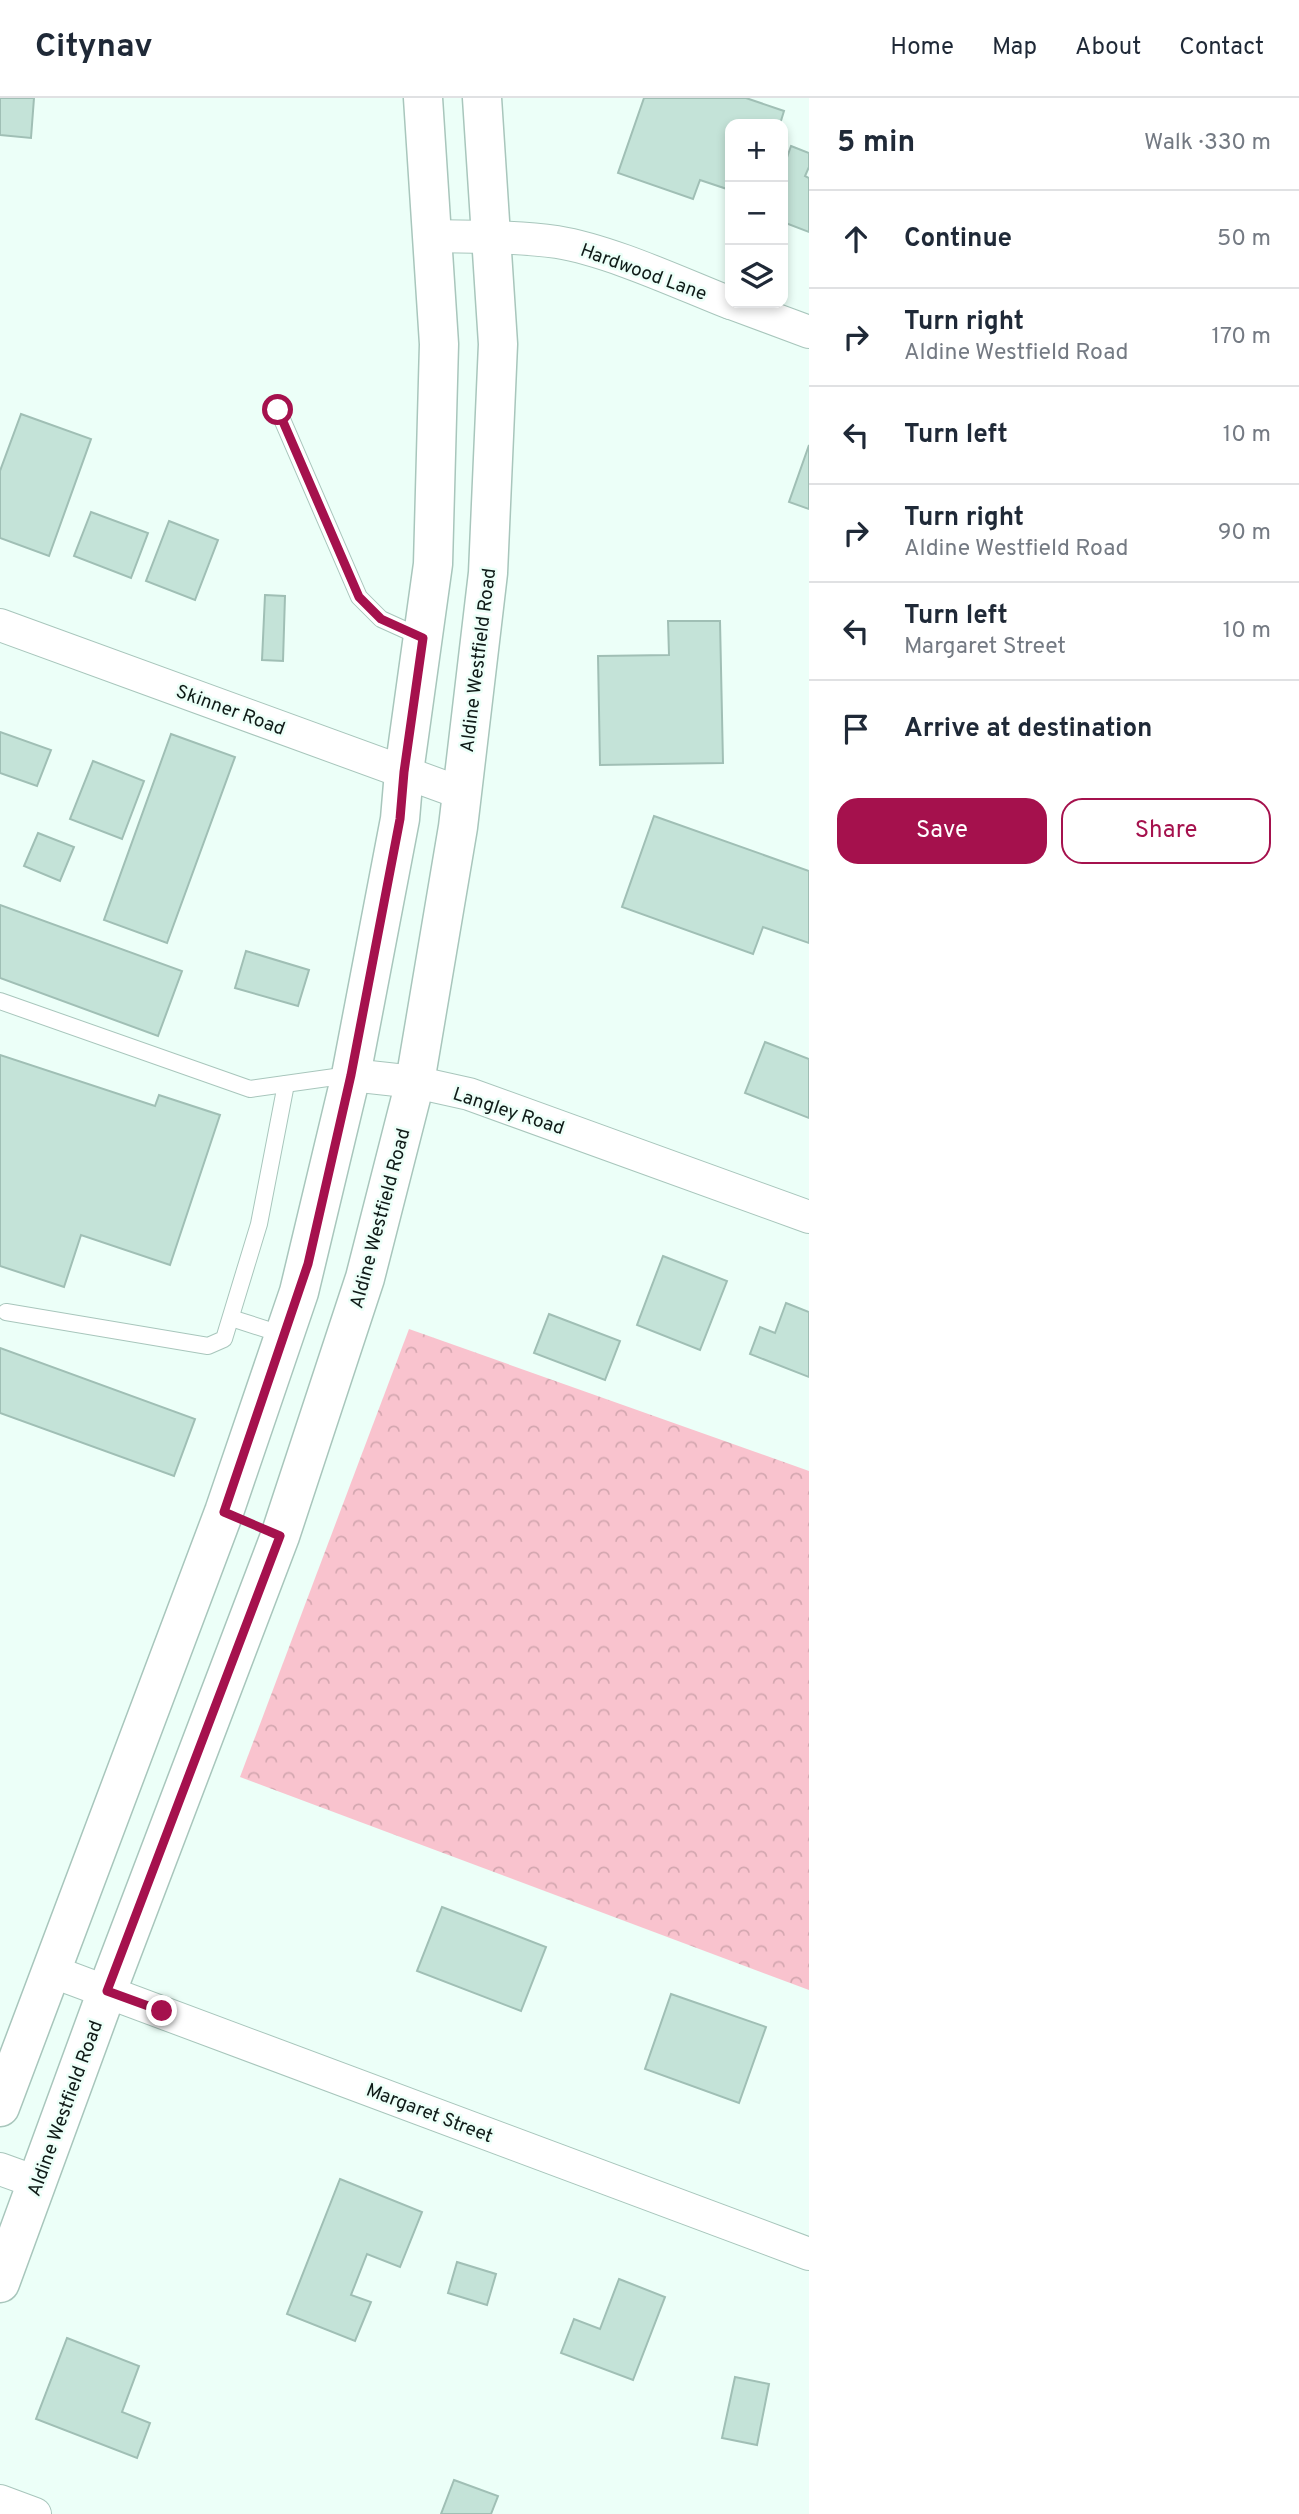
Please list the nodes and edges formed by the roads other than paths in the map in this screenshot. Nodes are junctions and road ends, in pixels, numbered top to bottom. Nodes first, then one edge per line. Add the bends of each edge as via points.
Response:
1 (423, 98) edge
2 (482, 98) edge
3 (432, 236) junction
4 (491, 238) junction
5 (725, 301) edge
6 (744, 308) edge
7 (809, 332) edge
8 (278, 410) dead end
9 (0, 625) edge
10 (423, 638) junction
11 (404, 772) junction
12 (461, 793) junction
13 (375, 948) junction
14 (436, 958) junction
15 (0, 1001) edge
16 (351, 1075) junction
17 (415, 1082) junction
18 (286, 1084) junction
19 (809, 1217) edge
20 (6, 1312) dead end
21 (231, 1318) junction
22 (284, 1335) junction
23 (224, 1512) junction
24 (280, 1536) junction
25 (51, 1971) junction
26 (107, 1991) junction
27 (0, 2107) edge
28 (0, 2169) edge
29 (36, 2182) junction
30 (809, 2254) edge
31 (0, 2283) edge
32 (0, 2501) edge
33 (35, 2514) edge

1 - 3 main road
2 - 4 main road, Aldine Westfield Road
3 - 4 street, Hardwood Lane
3 - 10 main road via 439,344 433,564
4 - 5 street, Hardwood Lane via 559,242 598,252
4 - 12 main road, Aldine Westfield Road via 498,344 488,573
6 - 7 street, Hardwood Lane
8 - 10 lane via 359,597 381,619
9 - 11 street, Skinner Road
10 - 11 main road
11 - 12 street, Skinner Road
11 - 13 main road via 400,819
12 - 14 main road, Aldine Westfield Road
13 - 14 main road
13 - 16 main road
14 - 17 main road, Aldine Westfield Road
15 - 18 lane, Langley Road via 250,1088
16 - 17 street, Langley Road
16 - 18 lane, Langley Road
16 - 22 main road via 308,1264
17 - 19 street, Langley Road via 469,1094
17 - 24 main road, Aldine Westfield Road via 365,1278
18 - 21 lane via 259,1224
20 - 21 lane via 208,1346 223,1339
21 - 22 lane
22 - 23 main road
23 - 24 main road
23 - 25 main road
24 - 26 main road, Aldine Westfield Road
25 - 26 street, Margaret Street
25 - 27 main road
26 - 29 main road, Aldine Westfield Road
26 - 30 street, Margaret Street
28 - 29 street
29 - 31 main road, Aldine Westfield Road
32 - 33 street

